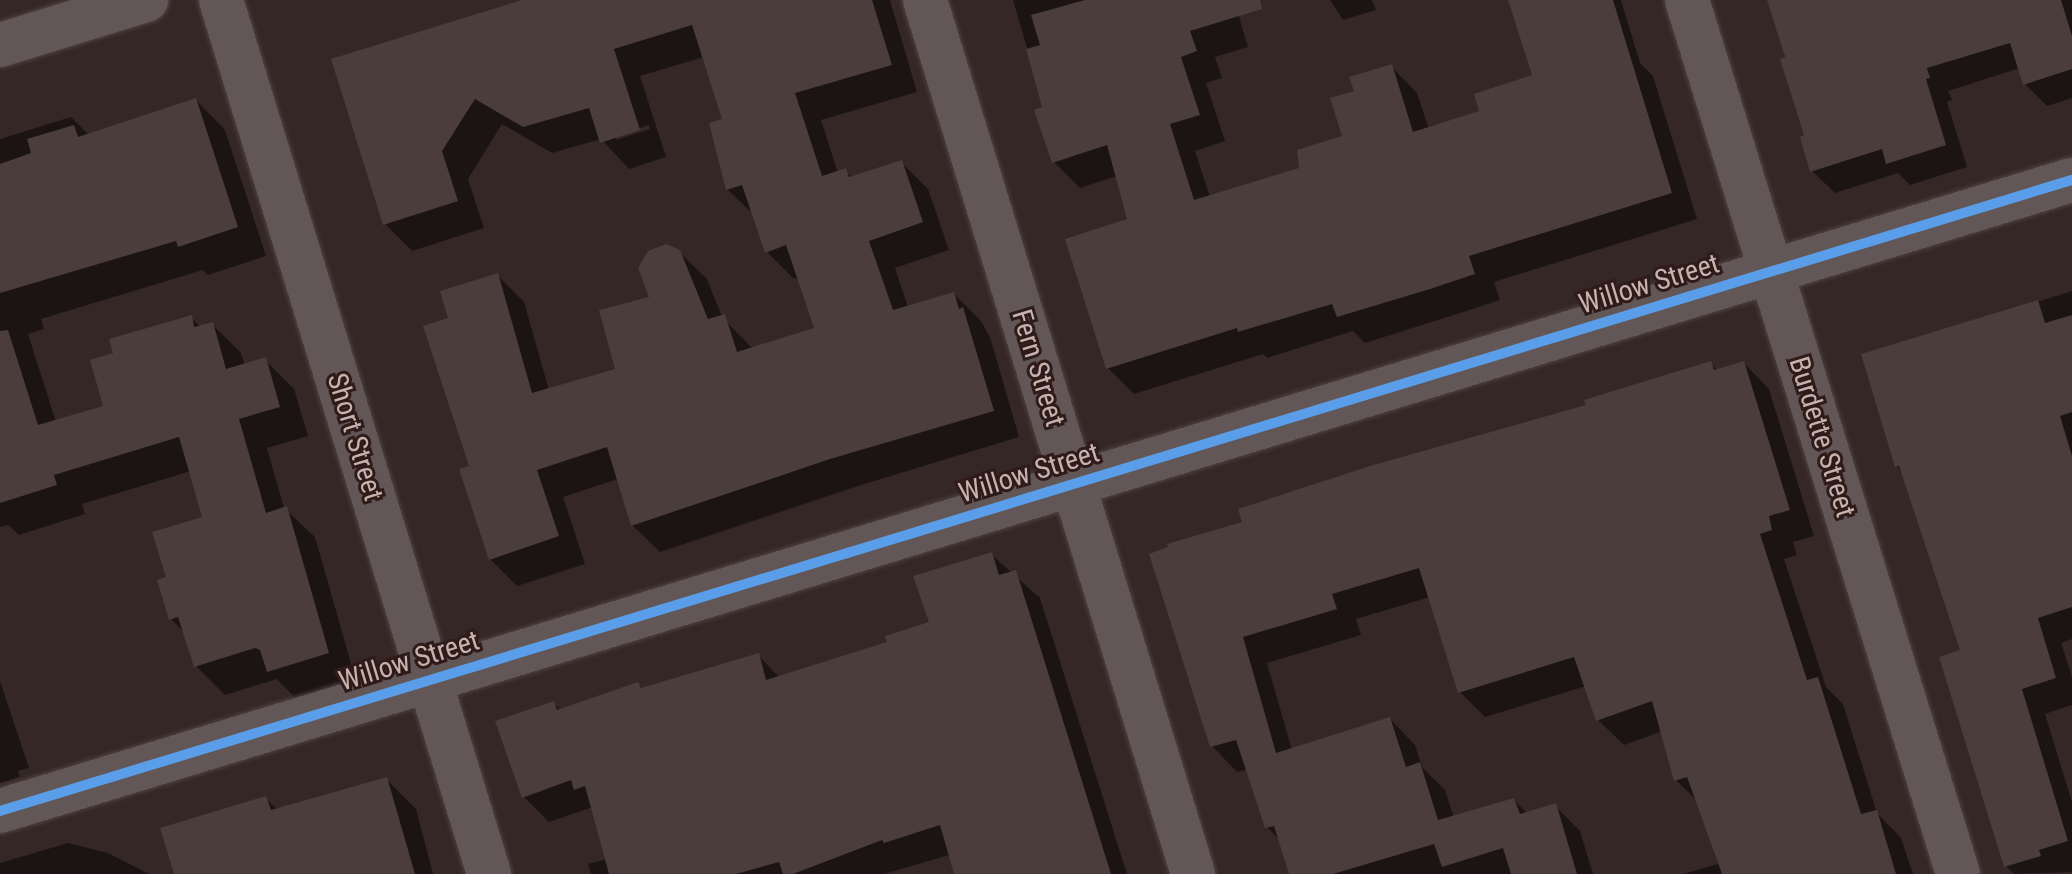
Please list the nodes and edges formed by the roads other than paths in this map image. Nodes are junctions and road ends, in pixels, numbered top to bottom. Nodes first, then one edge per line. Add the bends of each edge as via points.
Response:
1 (146, 0) edge
2 (221, 0) edge
3 (925, 0) edge
4 (1687, 0) edge
5 (0, 45) edge
6 (2072, 180) edge
7 (1771, 272) junction
8 (1074, 484) junction
9 (430, 680) junction
10 (0, 811) edge
11 (489, 874) edge
12 (1193, 874) edge
13 (1958, 874) edge

1 - 5 street
2 - 9 street, Short Street
3 - 8 street, Fern Street
4 - 7 street, Burdette Street
6 - 7 street, Willow Street
7 - 8 street, Willow Street
7 - 13 street, Burdette Street
8 - 9 street, Willow Street
8 - 12 street, Fern Street
9 - 10 street, Willow Street
9 - 11 street, Short Street

